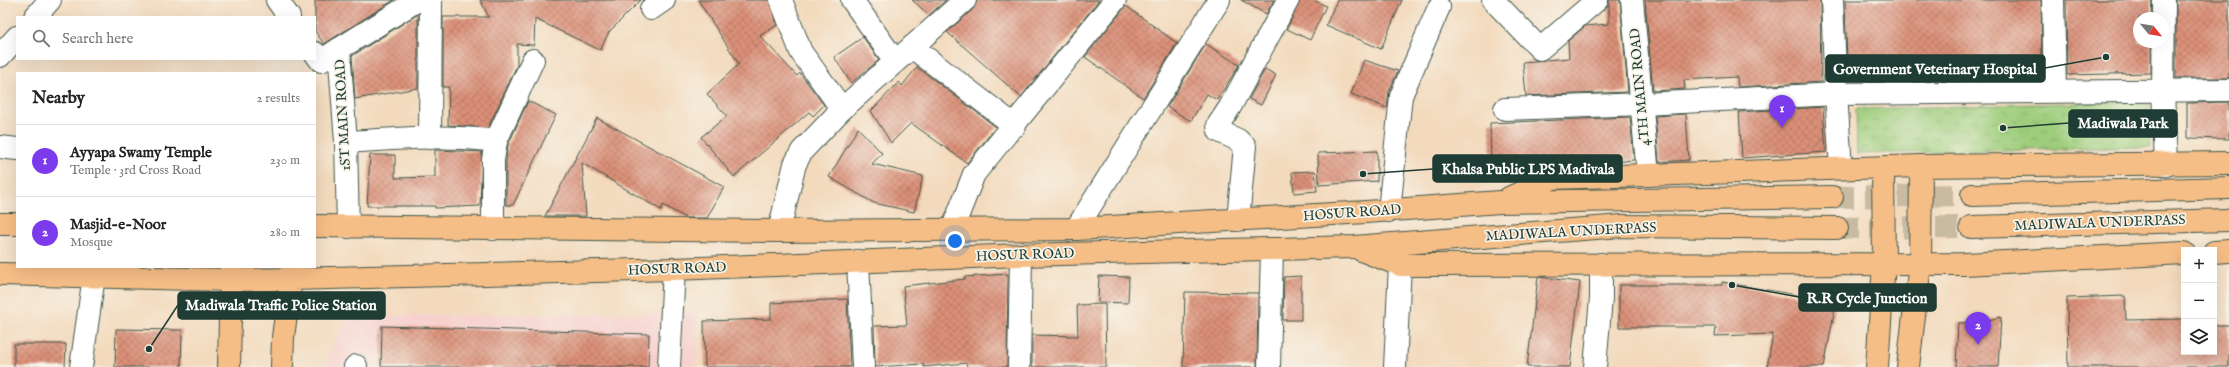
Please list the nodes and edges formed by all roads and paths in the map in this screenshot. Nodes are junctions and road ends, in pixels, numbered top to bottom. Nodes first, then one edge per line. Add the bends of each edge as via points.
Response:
1 (50, 0) edge
2 (277, 0) edge
3 (418, 0) edge
4 (431, 0) edge
5 (781, 0) edge
6 (852, 0) edge
7 (965, 0) edge
8 (1116, 0) edge
9 (1219, 0) edge
10 (1288, 0) edge
11 (1494, 0) edge
12 (1597, 0) edge
13 (1632, 0) edge
14 (1832, 0) edge
15 (2053, 0) edge
16 (2164, 0) edge
17 (1438, 7) dead end
18 (36, 16) edge
19 (288, 16) edge
20 (16, 38) edge
21 (912, 47) junction
22 (339, 49) junction
23 (316, 54) edge
24 (0, 56) edge
25 (533, 60) dead end
26 (895, 61) junction
27 (2163, 90) junction
28 (2229, 90) edge
29 (2055, 91) junction
30 (1836, 94) junction
31 (1643, 104) junction
32 (842, 109) junction
33 (1505, 109) dead end
34 (1014, 126) junction
35 (430, 138) junction
36 (496, 141) junction
37 (346, 142) junction
38 (0, 147) edge
39 (16, 149) edge
40 (2229, 163) edge
41 (2166, 165) junction
42 (1921, 166) junction
43 (1883, 167) junction
44 (1841, 168) junction
45 (1648, 174) junction
46 (2229, 188) edge
47 (1972, 195) tunnel mouth
48 (1832, 197) tunnel mouth
49 (1500, 202) junction
50 (1389, 211) junction
51 (1238, 220) junction
52 (2229, 220) edge
53 (0, 224) edge
54 (16, 224) edge
55 (316, 226) edge
56 (348, 227) junction
57 (1971, 227) tunnel mouth
58 (1837, 228) tunnel mouth
59 (493, 229) junction
60 (1076, 229) junction
61 (952, 230) junction
62 (779, 231) junction
63 (1354, 247) junction
64 (1272, 249) junction
65 (2229, 251) edge
66 (2217, 252) edge
67 (2181, 253) edge
68 (1022, 255) junction
69 (858, 261) junction
70 (1884, 263) junction
71 (1602, 264) junction
72 (1920, 264) junction
73 (1400, 265) junction
74 (674, 270) junction
75 (231, 273) edge
76 (292, 273) edge
77 (0, 274) edge
78 (94, 276) junction
79 (81, 367) edge
80 (228, 367) edge
81 (282, 367) edge
82 (669, 367) edge
83 (863, 367) edge
84 (1019, 367) edge
85 (1269, 367) edge
86 (1395, 367) edge
87 (1594, 367) edge
88 (1877, 367) edge
89 (1908, 367) edge

1 - 18 street
2 - 19 street
3 - 22 street, 1ST MAIN ROAD
4 - 35 street
5 - 32 street via 801,52
6 - 26 street
7 - 21 street
8 - 34 street
9 - 60 street
10 - 51 street via 1218,125 1219,131 1245,146
11 - 12 street via 1540,49
13 - 31 street, 4TH MAIN ROAD
14 - 30 street
15 - 29 street
16 - 27 street
17 - 50 street via 1401,96
20 - 24 street
21 - 26 street
21 - 34 street
22 - 23 street via 321,61
22 - 37 street, 1ST MAIN ROAD
25 - 36 street
26 - 32 street
27 - 28 street
27 - 29 street
27 - 41 street
29 - 30 street
30 - 31 street
30 - 44 street
31 - 33 street
31 - 45 street, 4TH MAIN ROAD
32 - 62 street via 802,151 794,164
34 - 61 street via 974,174
35 - 36 street
35 - 37 street
36 - 59 street via 493,160
37 - 56 street, 1ST MAIN ROAD
38 - 39 street
40 - 41 main road
41 - 42 main road
42 - 43 main road
42 - 72 main road
43 - 44 main road
43 - 70 main road
44 - 45 main road
45 - 49 main road via 1553,178
46 - 47 main road
48 - 49 main road, MADIWALA UNDERPASS
49 - 50 main road, HOSUR ROAD
50 - 51 main road, HOSUR ROAD
51 - 60 main road, HOSUR ROAD
52 - 57 main road, MADIWALA UNDERPASS
53 - 54 main road
55 - 56 main road, HOSUR ROAD
56 - 59 main road, HOSUR ROAD
58 - 63 main road, MADIWALA UNDERPASS via 1622,226
59 - 62 main road, HOSUR ROAD
60 - 61 main road, HOSUR ROAD
61 - 62 main road, HOSUR ROAD
63 - 64 main road, HOSUR ROAD
63 - 73 main road
64 - 68 main road, HOSUR ROAD
64 - 85 street
65 - 66 main road
67 - 72 main road
68 - 69 main road, HOSUR ROAD
68 - 84 street
69 - 74 main road, HOSUR ROAD
69 - 83 street
70 - 71 main road
70 - 72 main road
70 - 88 main road
71 - 73 main road
71 - 87 street
72 - 89 main road
73 - 86 street
74 - 76 main road, HOSUR ROAD
74 - 82 street
75 - 76 main road, HOSUR ROAD
75 - 78 main road, HOSUR ROAD
75 - 80 main road
76 - 81 main road via 283,337
77 - 78 main road, HOSUR ROAD
78 - 79 street

